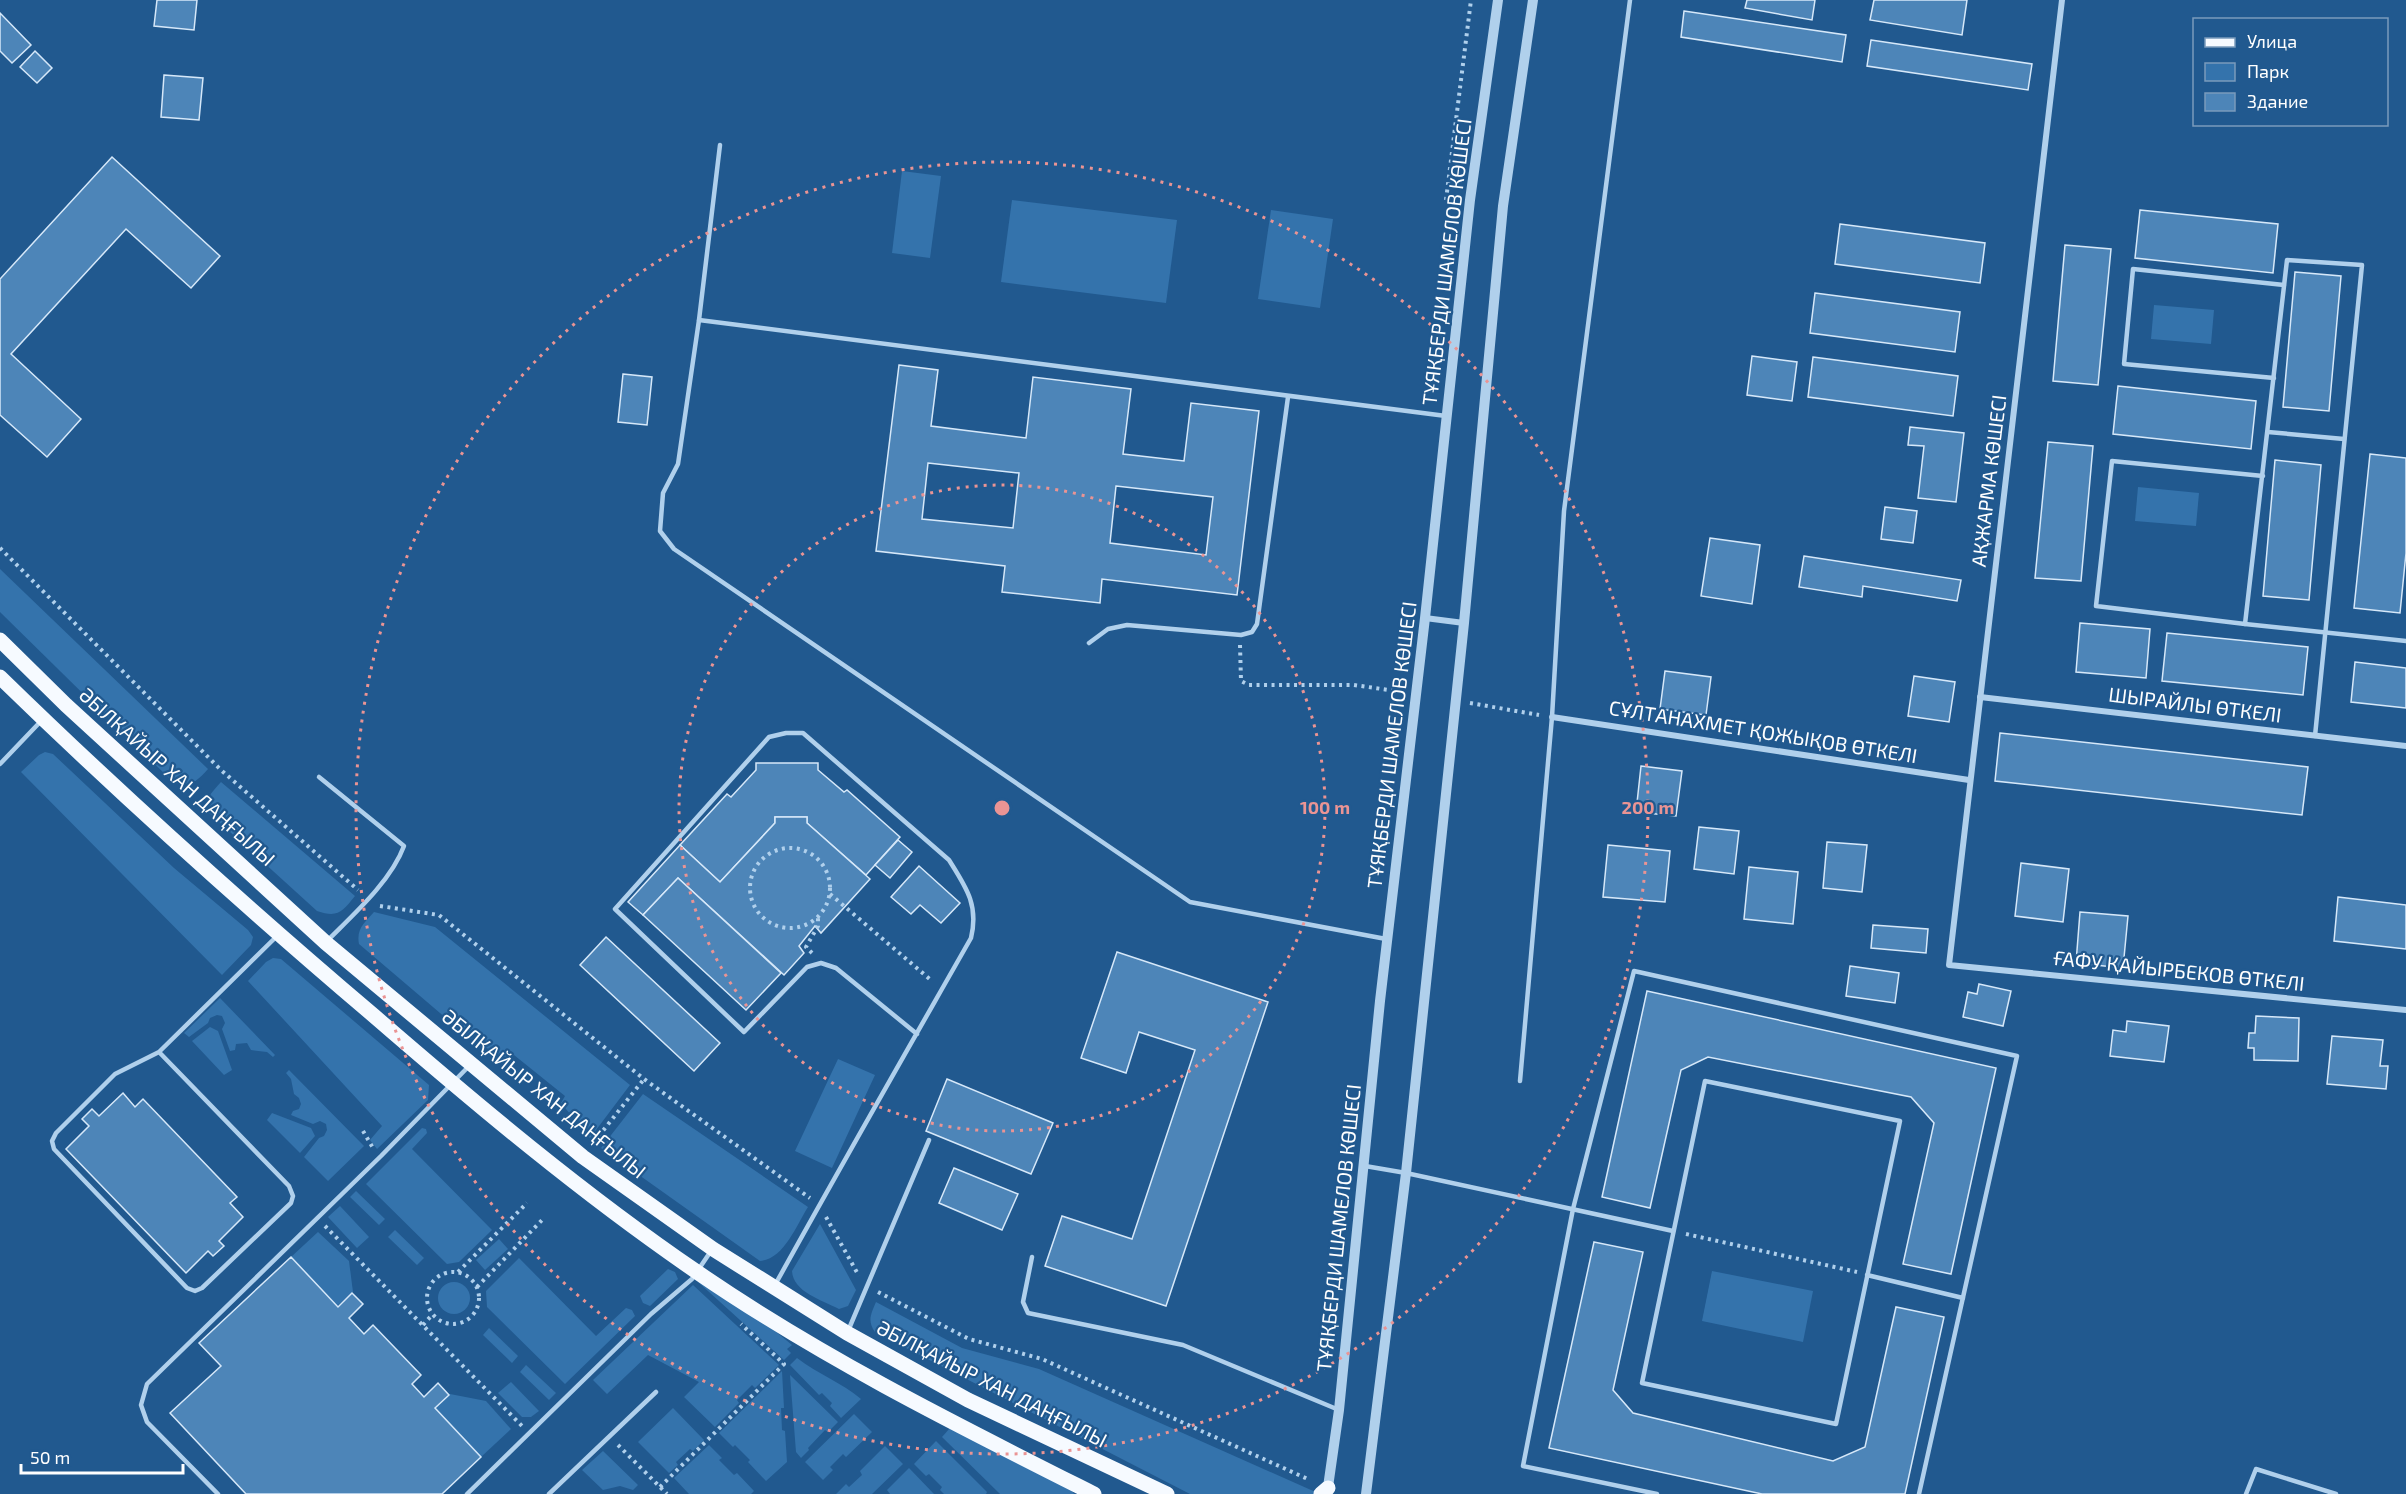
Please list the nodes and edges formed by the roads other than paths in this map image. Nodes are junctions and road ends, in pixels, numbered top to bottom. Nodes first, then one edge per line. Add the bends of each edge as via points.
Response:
1 (1498, 0) edge
2 (1533, 0) edge
3 (1630, 0) edge
4 (2062, 0) edge
5 (720, 145) dead end
6 (2284, 285) junction
7 (699, 320) junction
8 (2274, 378) junction
9 (1288, 397) junction
10 (1447, 417) junction
11 (2268, 432) junction
12 (2344, 439) junction
13 (2262, 476) junction
14 (1425, 618) junction
15 (1464, 623) junction
16 (2245, 624) junction
17 (2325, 632) junction
18 (0, 640) edge
19 (2406, 642) edge
20 (1089, 643) dead end
21 (0, 677) edge
22 (1980, 697) junction
23 (1552, 717) junction
24 (44, 719) junction
25 (2315, 736) junction
26 (2406, 746) edge
27 (0, 764) edge
28 (319, 777) dead end
29 (1969, 780) junction
30 (279, 935) junction
31 (1388, 939) junction
32 (326, 942) junction
33 (1949, 965) joint
34 (2406, 1010) edge
35 (917, 1034) junction
36 (159, 1052) junction
37 (470, 1064) junction
38 (1520, 1081) dead end
39 (452, 1083) junction
40 (929, 1140) dead end
41 (1363, 1166) junction
42 (1406, 1173) junction
43 (1573, 1209) junction
44 (1673, 1231) junction
45 (713, 1249) junction
46 (1032, 1257) dead end
47 (697, 1272) junction
48 (1867, 1275) junction
49 (773, 1288) junction
50 (1963, 1298) junction
51 (847, 1333) junction
52 (656, 1392) dead end
53 (1339, 1410) junction
54 (1325, 1492) edge
55 (218, 1494) edge
56 (467, 1494) edge
57 (549, 1494) edge
58 (1094, 1494) edge
59 (1167, 1494) edge
60 (1366, 1494) edge
61 (1657, 1494) edge
62 (1919, 1494) edge
63 (2246, 1494) edge
64 (2336, 1494) edge

1 - 10 street, ТҰЯҚБЕРДИ ШАМЕЛОВ КӨШЕСІ via 1470,200
2 - 15 street via 1503,206
3 - 23 lane via 1564,511
4 - 22 street, АҚЖАРМА КӨШЕСІ
5 - 7 lane
6 - 8 lane
6 - 8 lane via 2133,269 2124,364
6 - 12 lane via 2287,260 2362,265
7 - 9 lane
7 - 31 lane via 678,464 663,493 660,531 675,549 1190,902
8 - 11 lane
9 - 10 lane
9 - 20 lane via 1257,624 1252,632 1240,635 1127,625 1108,628
10 - 14 street, ТҰЯҚБЕРДИ ШАМЕЛОВ КӨШЕСІ
11 - 12 lane
11 - 13 lane
12 - 17 lane
13 - 16 lane
13 - 16 lane via 2112,461 2096,606
14 - 15 street
14 - 31 street, ТҰЯҚБЕРДИ ШАМЕЛОВ КӨШЕСІ
15 - 42 street
16 - 17 lane
17 - 19 lane
17 - 25 lane
18 - 32 main road, ӘБІЛҚАЙЫР ХАН ДАҢҒЫЛЫ
21 - 24 main road
22 - 25 street, ШЫРАЙЛЫ ӨТКЕЛІ
22 - 29 street, АҚЖАРМА КӨШЕСІ
23 - 29 street, СҰЛТАНАХМЕТ ҚОЖЫҚОВ ӨТКЕЛІ
23 - 38 lane
24 - 27 lane
24 - 30 main road
25 - 26 street, ШЫРАЙЛЫ ӨТКЕЛІ
28 - 32 lane via 404,846 368,898
29 - 33 street, АҚЖАРМА КӨШЕСІ
30 - 36 lane
30 - 39 main road
31 - 41 street, ТҰЯҚБЕРДИ ШАМЕЛОВ КӨШЕСІ
32 - 37 main road, ӘБІЛҚАЙЫР ХАН ДАҢҒЫЛЫ
33 - 34 street, ҒАФУ ҚАЙЫРБЕКОВ ӨТКЕЛІ
35 - 35 lane via 836,968 821,963 807,967 744,1032 615,909 769,737 804,733 949,860 965,885 974,906 970,938
35 - 49 lane
36 - 36 lane via 115,1074 52,1141 54,1149 187,1288 195,1291 291,1203 293,1196 289,1186
37 - 39 lane
37 - 45 main road, ӘБІЛҚАЙЫР ХАН ДАҢҒЫЛЫ via 583,1157
39 - 47 main road via 568,1178
39 - 55 lane via 147,1384 141,1405 147,1422
40 - 51 lane
41 - 42 lane
41 - 53 street, ТҰЯҚБЕРДИ ШАМЕЛОВ КӨШЕСІ
42 - 43 lane
42 - 60 street
43 - 44 lane
43 - 50 lane via 1634,971 2017,1056
43 - 61 lane via 1523,1466
44 - 48 lane via 1641,1383 1836,1424
44 - 48 lane via 1705,1081 1900,1121
45 - 47 lane
45 - 49 main road, ӘБІЛҚАЙЫР ХАН ДАҢҒЫЛЫ
46 - 53 lane via 1023,1302 1028,1313 1183,1344
47 - 56 lane
47 - 58 main road via 918,1404
48 - 50 lane
49 - 51 main road, ӘБІЛҚАЙЫР ХАН ДАҢҒЫЛЫ
50 - 62 lane
51 - 59 main road, ӘБІЛҚАЙЫР ХАН ДАҢҒЫЛЫ via 968,1400
52 - 57 lane
53 - 54 street, ТҰЯҚБЕРДИ ШАМЕЛОВ КӨШЕСІ
63 - 64 lane via 2256,1469

